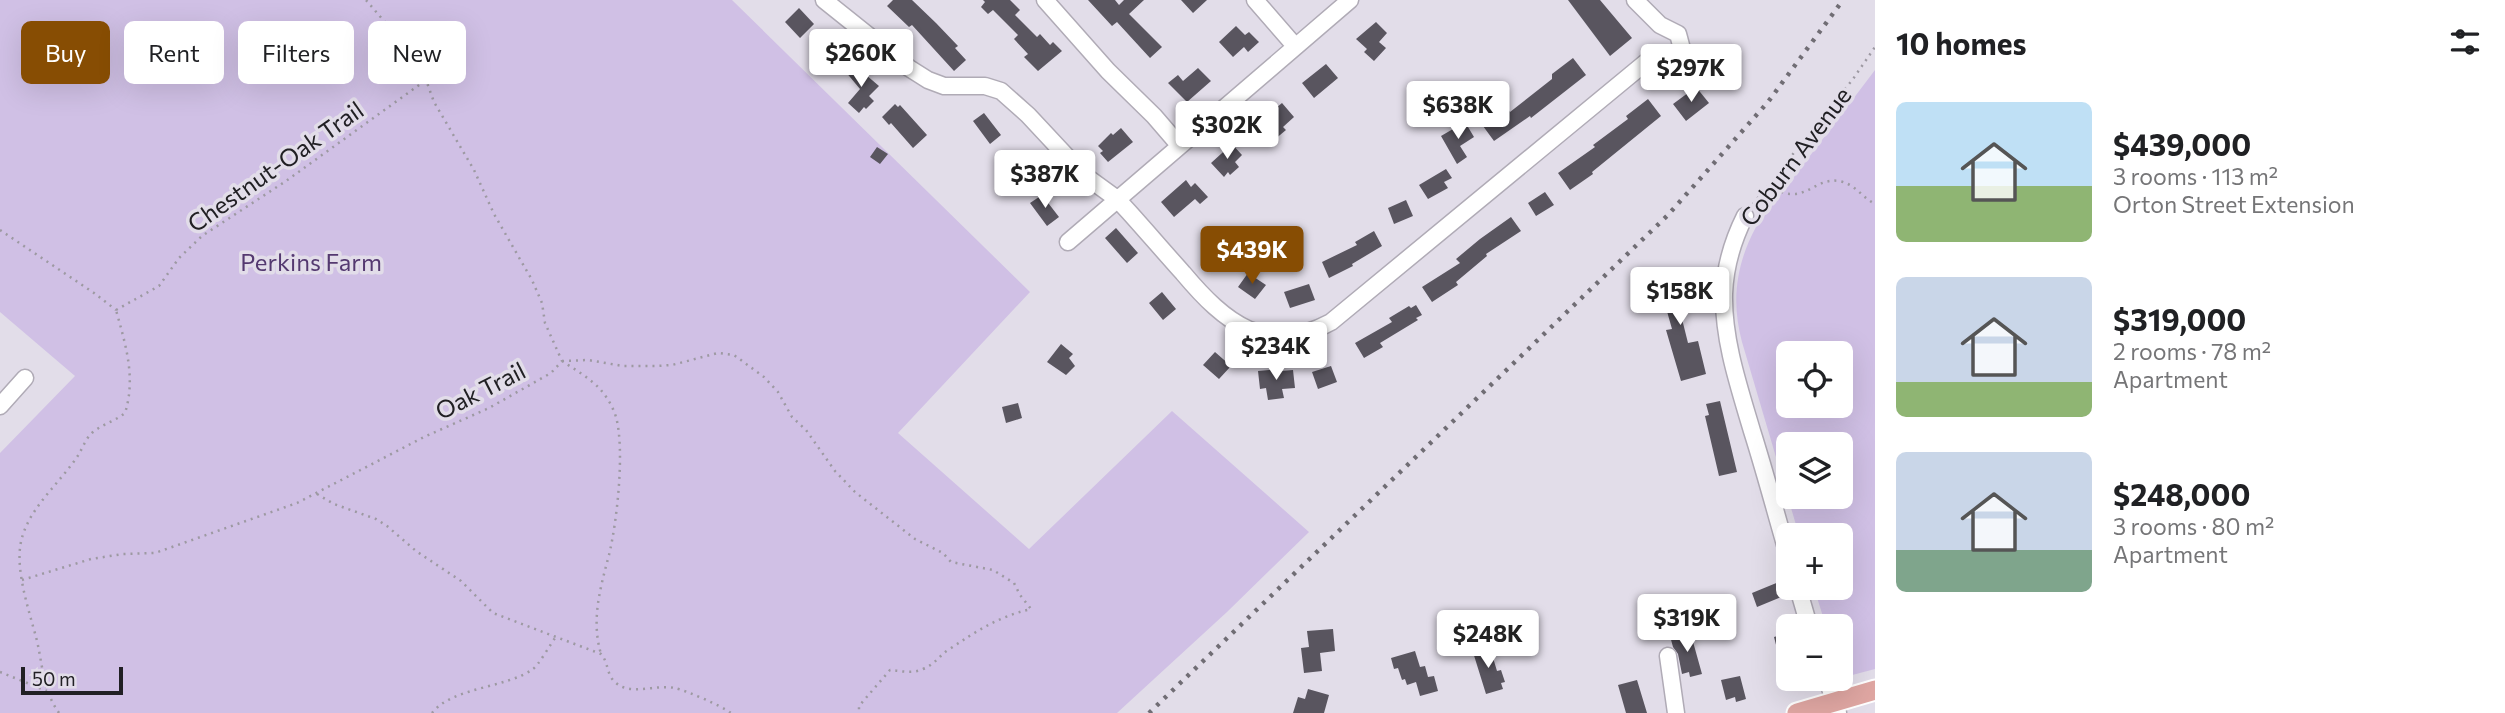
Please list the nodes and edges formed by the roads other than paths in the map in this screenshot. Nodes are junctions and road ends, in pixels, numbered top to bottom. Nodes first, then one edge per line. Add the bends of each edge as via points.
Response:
1 (824, 0) edge
2 (1045, 0) edge
3 (1255, 0) edge
4 (1350, 0) edge
5 (1635, 0) edge
6 (1295, 46) junction
7 (1179, 145) junction
8 (1117, 199) junction
9 (1745, 216) road end
10 (1068, 242) dead end
11 (25, 378) dead end
12 (0, 406) edge
13 (1779, 523) edge
14 (1668, 656) dead end
15 (1875, 690) edge
16 (1837, 707) edge
17 (1676, 713) edge
18 (1797, 713) edge

1 - 8 street via 928,80 944,86 985,86 1001,91 1084,175
2 - 7 street
3 - 6 street
4 - 6 street
5 - 8 street via 1660,25 1678,34 1680,52 1673,58 1646,63 1346,311 1308,333 1267,336 1224,316
6 - 7 street
7 - 8 street
8 - 10 street
9 - 13 street, Coburn Avenue via 1727,268 1725,318
11 - 12 street
14 - 17 street
15 - 16 main road
16 - 18 main road

